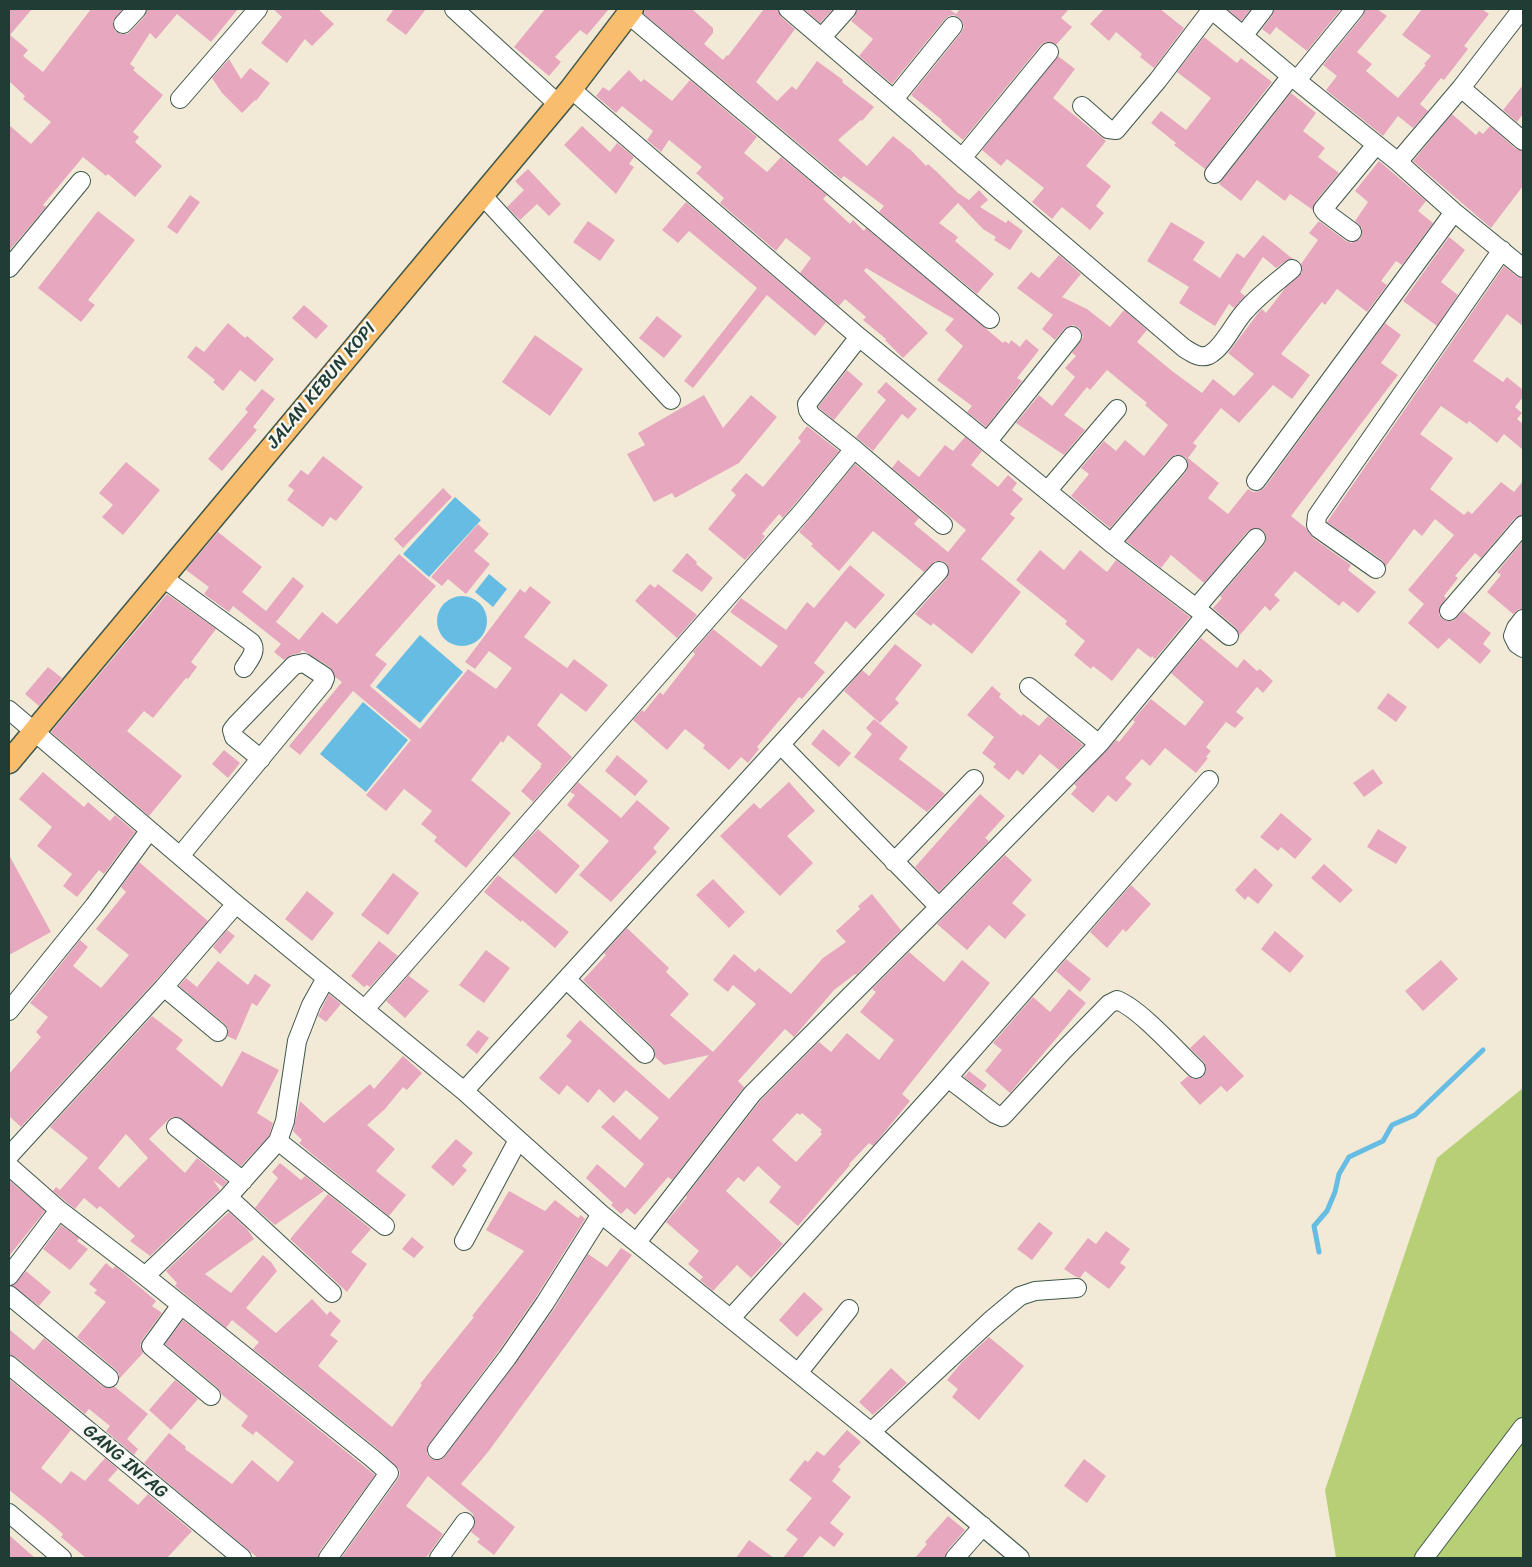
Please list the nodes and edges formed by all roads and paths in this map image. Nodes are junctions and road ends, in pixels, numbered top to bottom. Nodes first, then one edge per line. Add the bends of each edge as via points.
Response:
1 (137, 9) edge
2 (258, 9) edge
3 (454, 9) edge
4 (788, 9) edge
5 (847, 9) edge
6 (1212, 9) edge
7 (1264, 9) edge
8 (1355, 9) edge
9 (1522, 9) edge
10 (630, 11) edge
11 (124, 24) dead end
12 (953, 26) dead end
13 (1243, 36) junction
14 (822, 37) junction
15 (1049, 52) dead end
16 (1294, 78) junction
17 (1461, 88) junction
18 (564, 97) junction
19 (180, 99) dead end
20 (894, 99) junction
21 (1082, 106) dead end
22 (1523, 141) edge
23 (1376, 145) junction
24 (963, 158) junction
25 (1398, 162) junction
26 (1214, 174) dead end
27 (81, 181) dead end
28 (482, 195) junction
29 (1454, 212) junction
30 (1352, 232) dead end
31 (1502, 250) junction
32 (9, 268) edge
33 (1292, 268) dead end
34 (1523, 268) edge
35 (990, 319) dead end
36 (859, 336) junction
37 (1072, 336) dead end
38 (671, 400) dead end
39 (1117, 409) dead end
40 (988, 441) junction
41 (854, 448) junction
42 (1178, 465) dead end
43 (1256, 481) dead end
44 (1048, 490) junction
45 (943, 525) dead end
46 (1523, 525) edge
47 (1256, 538) dead end
48 (1111, 543) junction
49 (1376, 569) dead end
50 (938, 571) dead end
51 (162, 577) junction
52 (1449, 611) dead end
53 (1201, 612) junction
54 (1523, 619) edge
55 (1229, 636) dead end
56 (1523, 648) edge
57 (244, 668) dead end
58 (1030, 687) dead end
59 (9, 710) edge
60 (35, 732) junction
61 (1099, 744) junction
62 (781, 745) junction
63 (261, 759) junction
64 (9, 762) edge
65 (974, 779) dead end
66 (1209, 780) dead end
67 (149, 831) junction
68 (180, 856) junction
69 (894, 862) junction
70 (236, 904) junction
71 (939, 907) junction
72 (326, 978) junction
73 (567, 980) junction
74 (164, 987) junction
75 (365, 1009) junction
76 (9, 1011) edge
77 (218, 1032) dead end
78 (645, 1054) dead end
79 (1196, 1069) dead end
80 (948, 1078) junction
81 (464, 1091) junction
82 (176, 1127) dead end
83 (518, 1140) junction
84 (278, 1141) junction
85 (9, 1156) edge
86 (9, 1166) edge
87 (243, 1181) junction
88 (228, 1197) junction
89 (59, 1210) junction
90 (601, 1214) junction
91 (385, 1226) dead end
92 (464, 1241) dead end
93 (637, 1242) junction
94 (9, 1276) edge
95 (145, 1276) junction
96 (1077, 1288) dead end
97 (332, 1293) dead end
98 (9, 1295) edge
99 (181, 1305) junction
100 (849, 1309) dead end
101 (731, 1318) junction
102 (9, 1365) edge
103 (798, 1373) junction
104 (109, 1378) dead end
105 (211, 1396) dead end
106 (1523, 1427) edge
107 (871, 1432) junction
108 (437, 1450) dead end
109 (9, 1514) edge
110 (465, 1522) dead end
111 (983, 1526) junction
112 (1429, 1556) edge
113 (62, 1558) edge
114 (242, 1558) edge
115 (328, 1558) edge
116 (439, 1558) edge
117 (955, 1558) edge
118 (1020, 1558) edge

1 - 11 street
2 - 19 street
3 - 18 street
4 - 14 street
5 - 14 street
6 - 13 street
6 - 21 street via 1116,130 1112,131
7 - 13 street
8 - 16 street
9 - 17 street
10 - 18 main road, JALAN KEBUN KOPI
10 - 35 street
12 - 20 street
13 - 16 street
14 - 20 street
15 - 24 street
16 - 23 street
16 - 26 street
17 - 22 street
17 - 25 street
18 - 28 main road, JALAN KEBUN KOPI
18 - 36 street
20 - 24 street
23 - 25 street
23 - 30 street via 1323,209
24 - 33 street via 1194,354 1209,355 1217,348 1245,310
25 - 29 street
27 - 32 street
28 - 38 street
28 - 51 main road, JALAN KEBUN KOPI
29 - 31 street
29 - 43 street
31 - 34 street
31 - 49 street via 1317,516 1319,529
36 - 40 street
36 - 41 street via 807,404 811,415
37 - 40 street
39 - 44 street
40 - 44 street
41 - 45 street
41 - 75 street via 802,512
42 - 48 street
44 - 48 street
46 - 52 street
47 - 53 street
48 - 53 street
50 - 62 street
51 - 57 street via 254,645
51 - 60 main road, JALAN KEBUN KOPI
53 - 55 street
53 - 61 street
54 - 56 street via 1513,636
58 - 61 street
59 - 60 street
60 - 64 main road, JALAN KEBUN KOPI
60 - 67 street
61 - 71 street
62 - 69 street
62 - 73 street
63 - 63 street via 324,680 324,676 304,663 294,665 232,730 234,737
63 - 68 street
65 - 69 street
66 - 80 street
67 - 68 street
67 - 76 street via 94,906
68 - 70 street
69 - 71 street
70 - 72 street
70 - 74 street
71 - 93 street via 752,1094
72 - 75 street
72 - 84 street via 297,1041 285,1121
73 - 78 street
73 - 81 street
74 - 77 street
74 - 85 street
75 - 81 street
79 - 80 street via 1147,1022 1117,1000 1109,1004 1062,1051 1002,1117
80 - 101 street
81 - 83 street
82 - 87 street
83 - 90 street
83 - 92 street
84 - 87 street
84 - 91 street
86 - 89 street
87 - 88 street
88 - 95 street
88 - 97 street
89 - 94 street
89 - 95 street
90 - 93 street
90 - 108 street via 507,1358
93 - 101 street
95 - 99 street
96 - 107 street via 1035,1291 1020,1296
98 - 104 street
99 - 105 street via 152,1346
99 - 115 street via 389,1473
100 - 103 street
101 - 103 street
102 - 114 street, GANG INFAG
103 - 107 street
106 - 112 street
107 - 111 street
109 - 113 street
110 - 116 street
111 - 117 street
111 - 118 street

